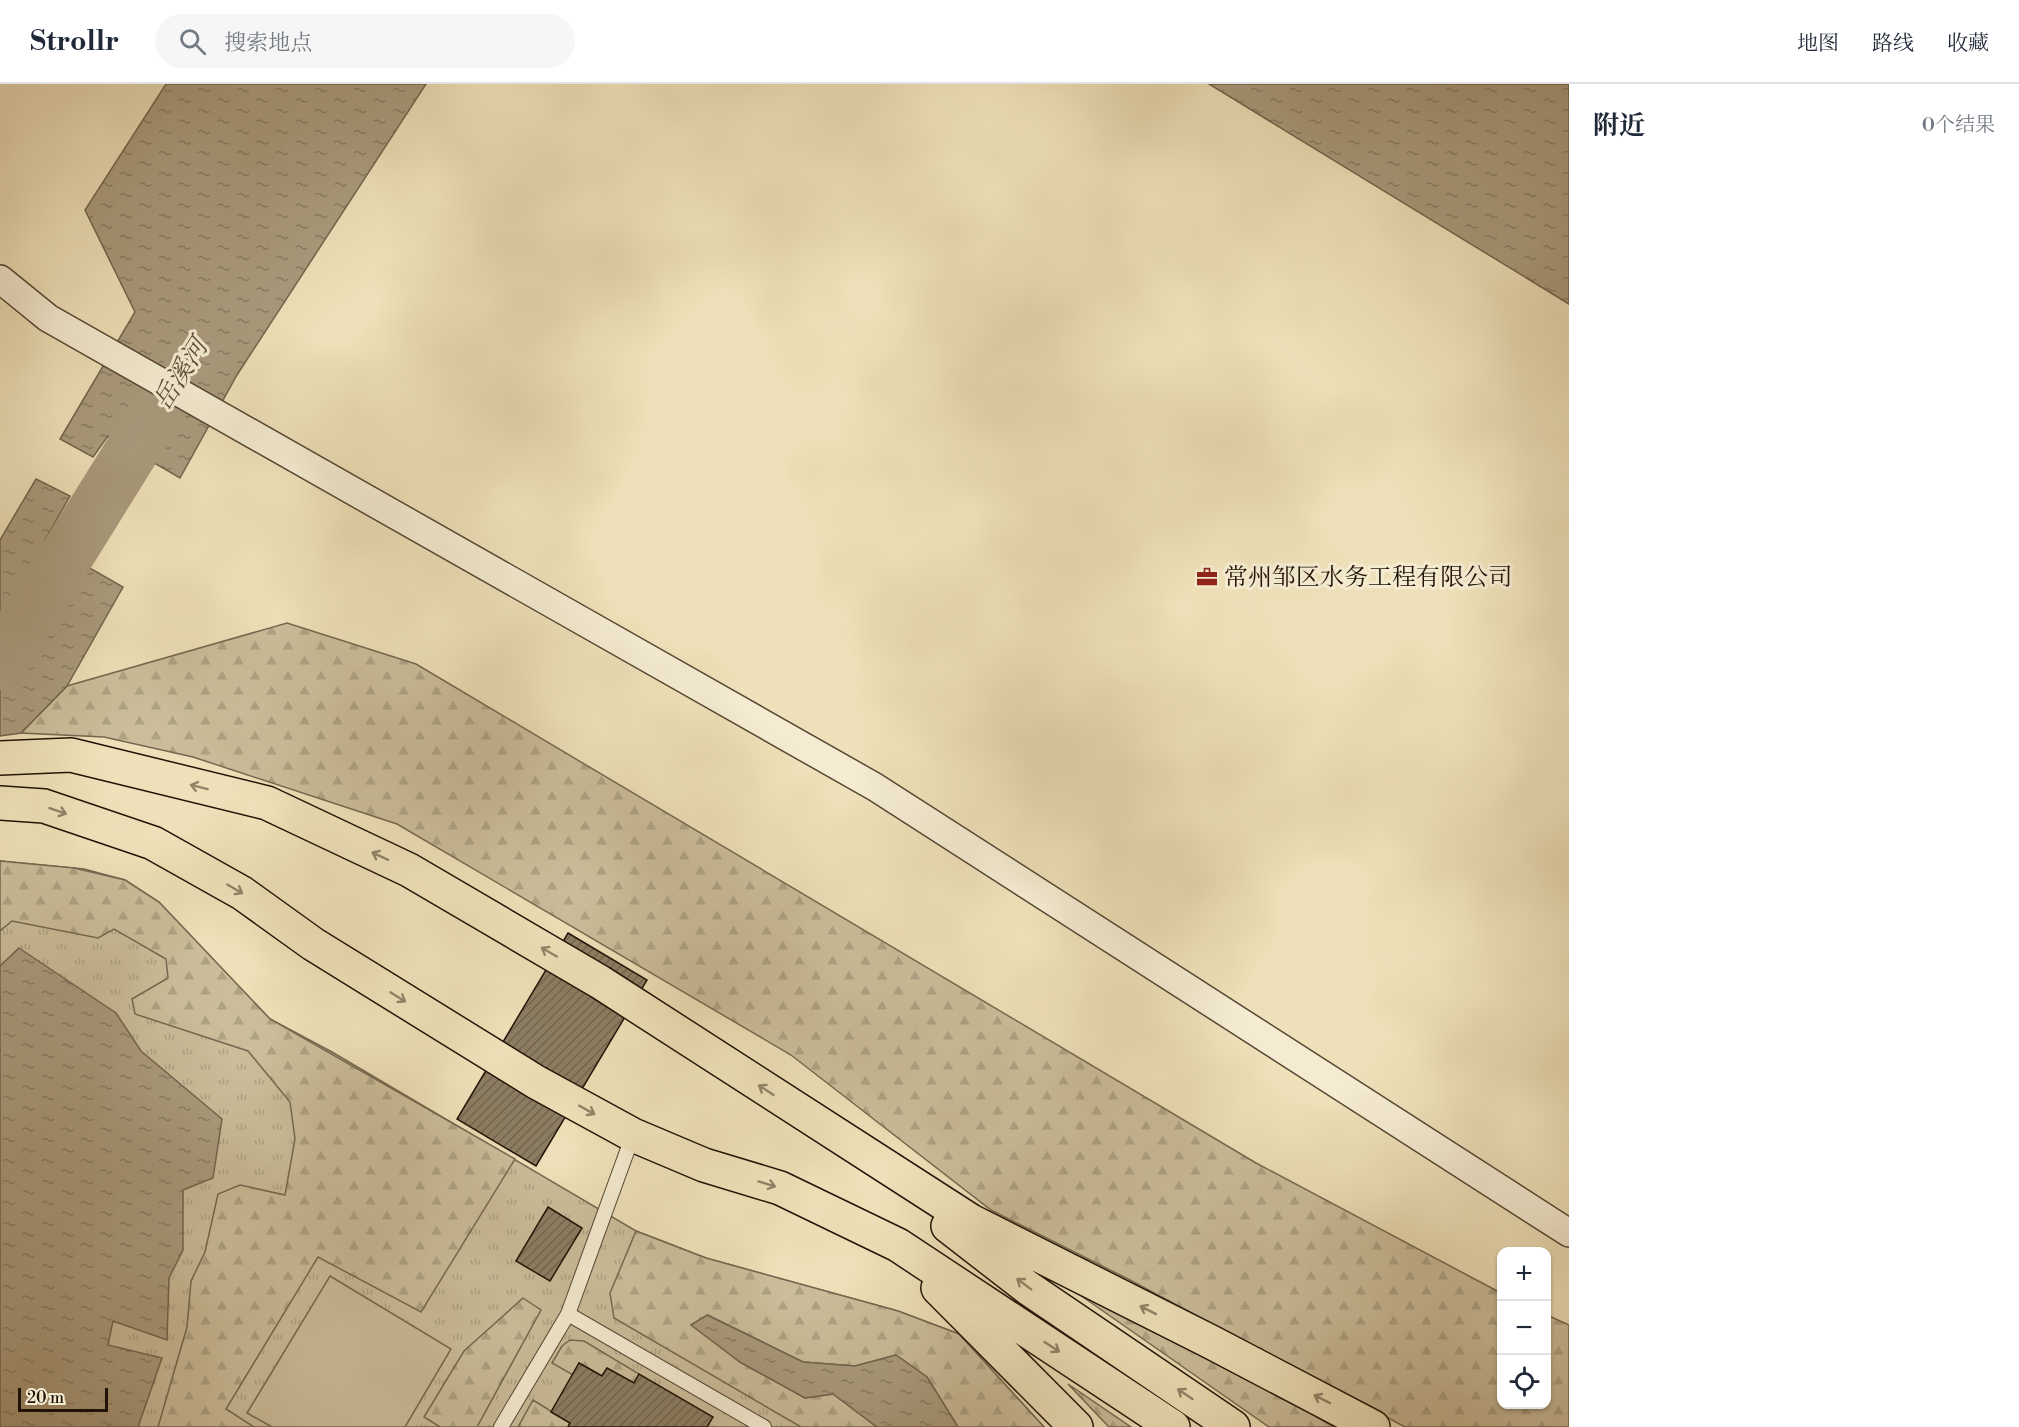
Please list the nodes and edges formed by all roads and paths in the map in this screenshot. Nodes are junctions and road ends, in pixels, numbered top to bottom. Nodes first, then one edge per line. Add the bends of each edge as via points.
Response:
1 (0, 279) edge
2 (0, 758) edge
3 (0, 803) edge
4 (815, 1122) junction
5 (633, 1135) junction
6 (1569, 1233) edge
7 (898, 1245) junction
8 (568, 1314) junction
9 (501, 1427) edge
10 (764, 1427) edge
11 (1076, 1427) edge
12 (1173, 1427) edge
13 (1233, 1427) edge
14 (1373, 1427) edge

1 - 6 street via 48,318 875,788
4 -> 2 highway via 600,982 409,870 267,803 71,755
3 -> 5 highway via 44,806 153,843 242,893 313,944 536,1082
13 -> 4 highway via 1028,1288
14 -> 4 highway via 971,1221
5 -> 7 highway via 704,1166 780,1188
5 - 8 lane
7 - 11 highway
7 -> 12 highway
8 - 9 lane
8 - 10 lane

